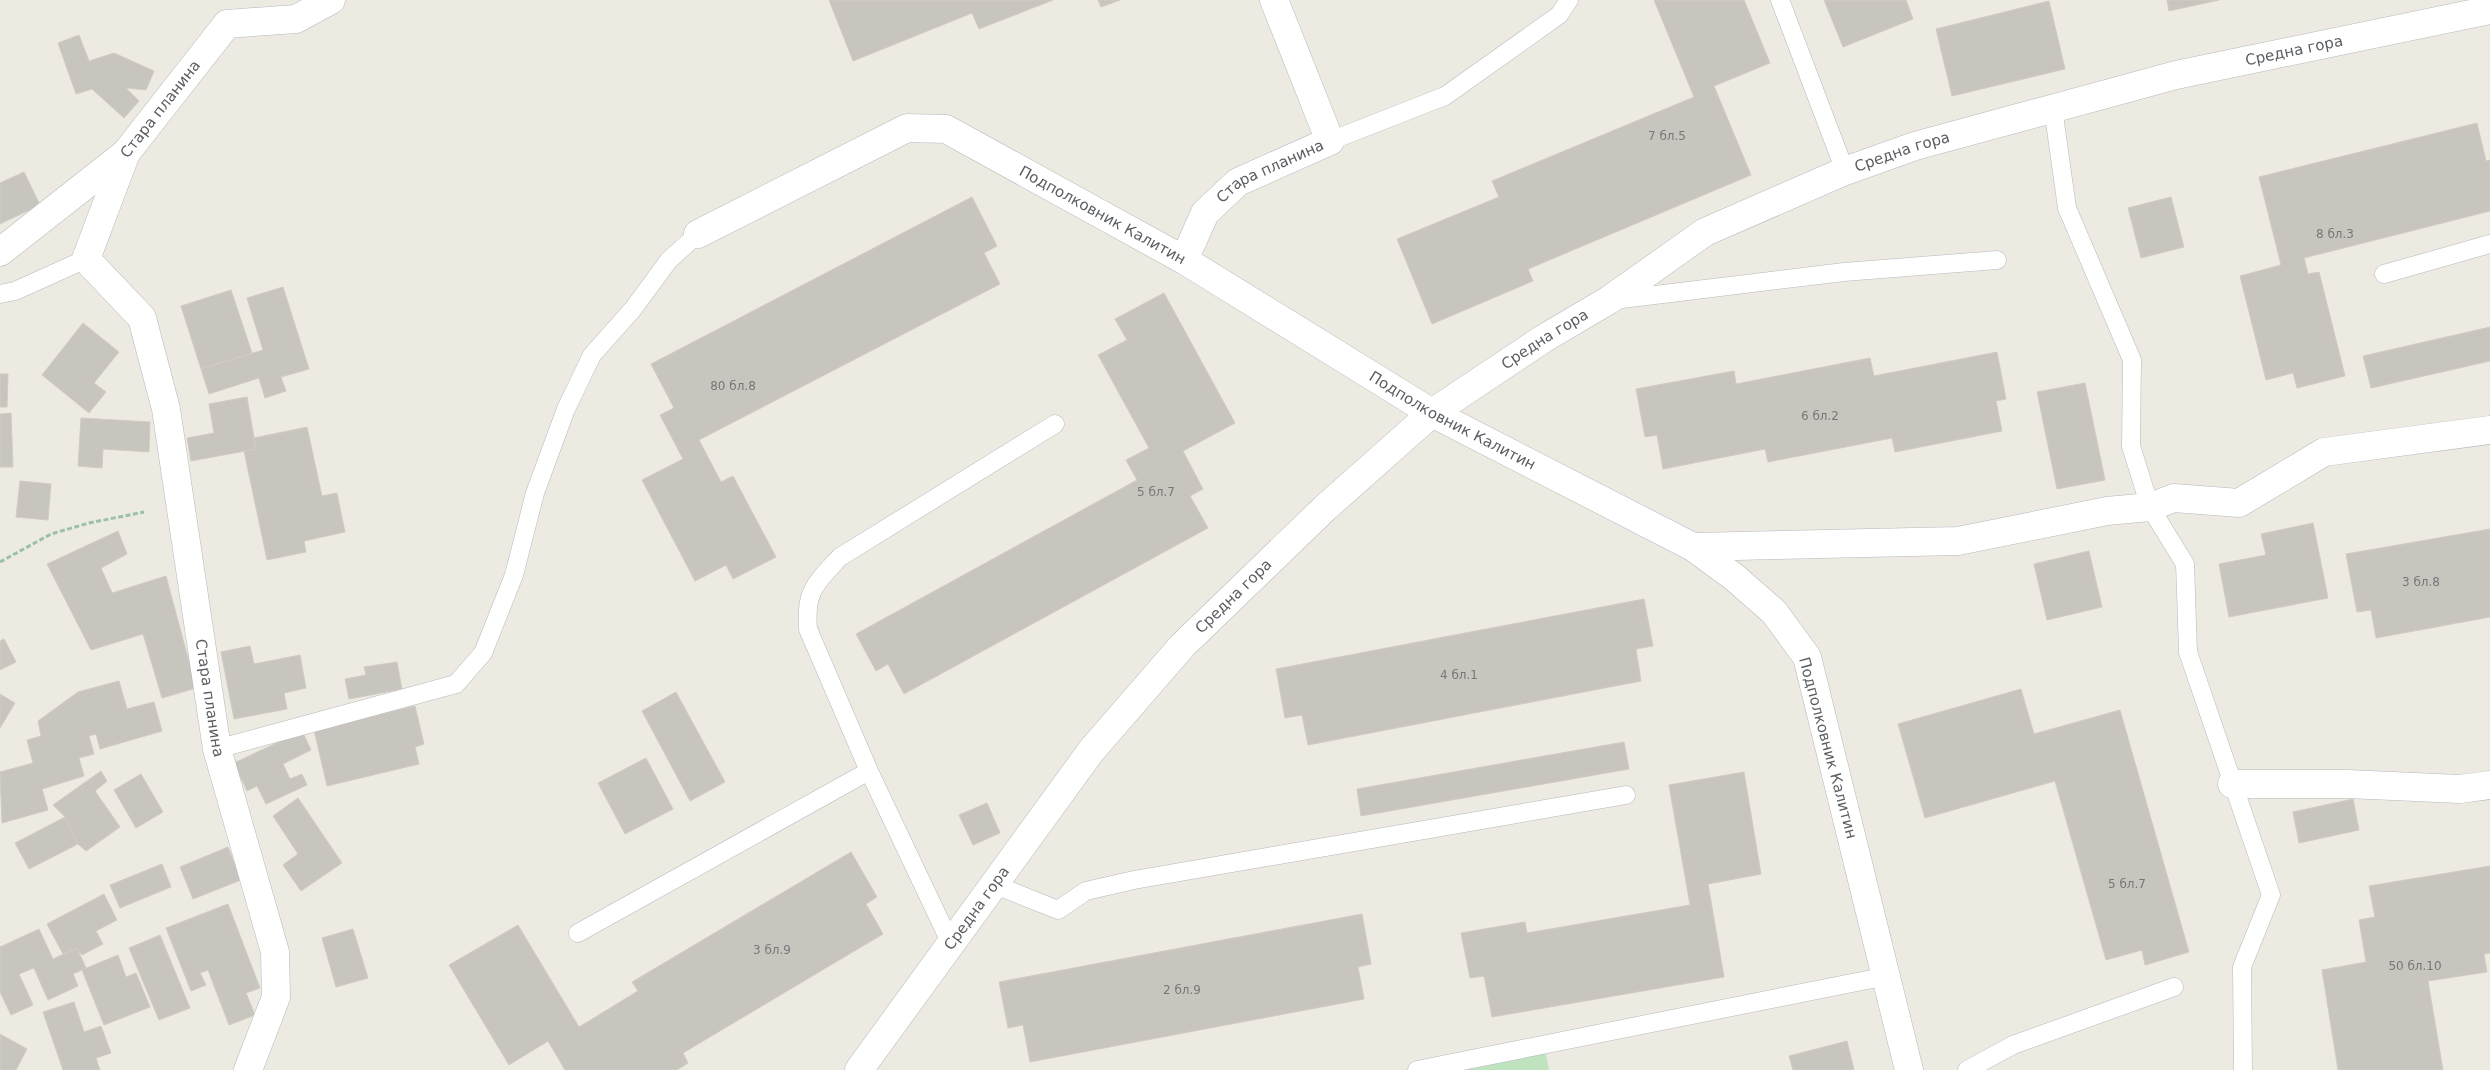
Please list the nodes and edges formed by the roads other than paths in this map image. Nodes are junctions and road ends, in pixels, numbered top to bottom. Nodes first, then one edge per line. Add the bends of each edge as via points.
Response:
1 (331, 0) edge
2 (1274, 0) edge
3 (1569, 0) edge
4 (1780, 0) edge
5 (2490, 10) edge
6 (229, 12) edge
7 (2054, 108) junction
8 (1330, 141) junction
9 (126, 153) junction
10 (1845, 172) junction
11 (698, 234) joint
12 (2490, 244) edge
13 (0, 252) edge
14 (86, 258) junction
15 (1184, 260) junction
16 (1997, 260) dead end
17 (2384, 274) dead end
18 (0, 294) edge
19 (1609, 300) junction
20 (1432, 413) junction
21 (1055, 424) dead end
22 (2490, 430) edge
23 (2150, 507) junction
24 (1692, 547) junction
25 (217, 749) junction
26 (869, 771) junction
27 (2232, 784) junction
28 (2490, 785) edge
29 (1626, 795) dead end
30 (993, 884) junction
31 (578, 933) dead end
32 (951, 944) junction
33 (1887, 976) junction
34 (2174, 987) dead end
35 (248, 1070) edge
36 (859, 1070) edge
37 (1417, 1070) edge
38 (1909, 1070) edge
39 (1967, 1070) edge
40 (2243, 1070) edge

1 - 6 street, Стара планина via 296,18
2 - 8 street, Стара планина
3 - 8 lane via 1559,15 1445,96
4 - 10 lane
5 - 7 street, Средна гора via 2176,75
6 - 9 street, Стара планина
7 - 10 street, Средна гора via 1915,146
7 - 23 lane via 2067,208 2132,360 2131,446
8 - 15 street, Стара планина via 1238,182 1205,213
9 - 13 street, Стара планина
9 - 14 street
10 - 19 street, Средна гора via 1705,232
11 - 15 street, Подполковник Калитин via 907,128 946,129
11 - 25 lane via 670,260 592,355 550,451 535,493 514,575 483,652 456,684
12 - 17 lane
14 - 18 lane via 16,291
14 - 25 street, Стара планина via 142,318 166,409
15 - 20 street, Подполковник Калитин
16 - 19 lane via 1844,272
19 - 20 street, Средна гора via 1543,339
20 - 24 street, Подполковник Калитин
20 - 30 street, Средна гора via 1325,508 1182,646 1091,751
21 - 26 lane via 840,557 813,586 807,609 808,630
22 - 23 street via 2324,452 2239,502 2174,498
23 - 24 street via 2107,511 1958,541
23 - 27 lane via 2185,564 2188,652
24 - 33 street, Подполковник Калитин via 1734,577 1774,612 1807,657
25 - 35 street, Стара планина via 275,952 276,996
26 - 31 lane
26 - 32 lane
27 - 28 street via 2347,784 2460,789
27 - 40 lane via 2271,895 2242,967
29 - 30 lane via 1134,880 1086,891 1058,910
30 - 32 street, Средна гора
32 - 36 street, Средна гора
33 - 37 lane
33 - 38 street, Подполковник Калитин
34 - 39 lane via 2013,1045

